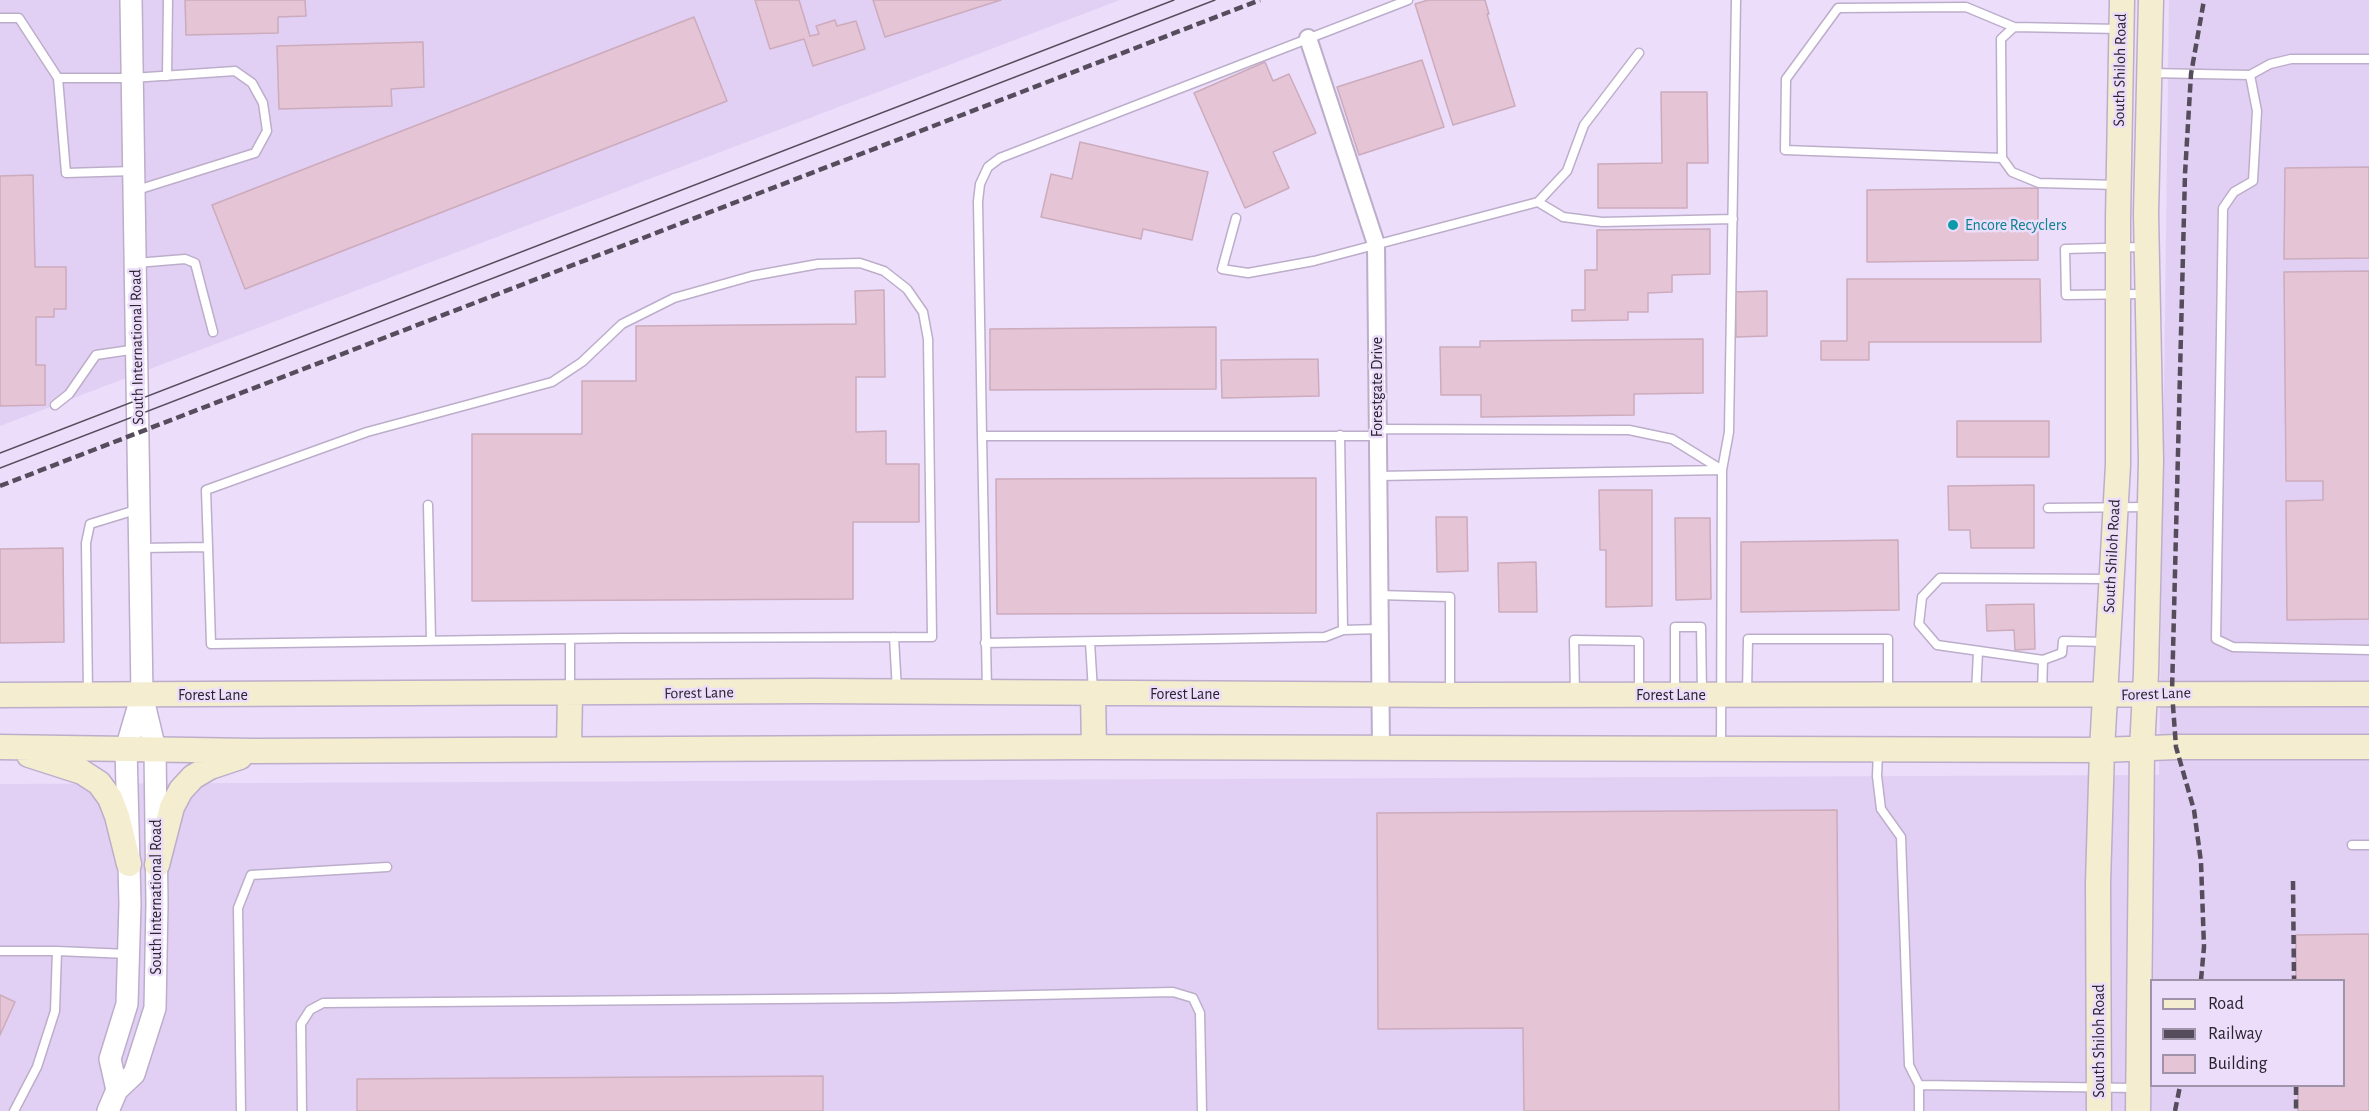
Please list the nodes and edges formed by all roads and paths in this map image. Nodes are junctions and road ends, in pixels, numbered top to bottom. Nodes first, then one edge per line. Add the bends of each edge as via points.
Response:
1 (131, 0) edge
2 (168, 0) edge
3 (1408, 0) edge
4 (1736, 0) edge
5 (2122, 0) edge
6 (2151, 0) edge
7 (0, 18) edge
8 (2014, 27) junction
9 (2121, 29) junction
10 (1308, 38) junction
11 (1639, 53) dead end
12 (2369, 59) edge
13 (2149, 73) junction
14 (2250, 75) junction
15 (167, 76) junction
16 (58, 78) junction
17 (132, 78) junction
18 (2002, 158) junction
19 (134, 181) junction
20 (2118, 185) junction
21 (1538, 202) junction
22 (1236, 218) dead end
23 (1733, 219) junction
24 (1376, 244) junction
25 (2147, 247) junction
26 (2118, 248) junction
27 (135, 263) junction
28 (2118, 294) junction
29 (2148, 294) junction
30 (213, 332) dead end
31 (137, 349) junction
32 (55, 405) dead end
33 (1378, 433) junction
34 (1340, 435) junction
35 (982, 436) junction
36 (1722, 470) junction
37 (1378, 477) junction
38 (428, 505) dead end
39 (2115, 507) junction
40 (2150, 507) junction
41 (2048, 508) dead end
42 (140, 509) junction
43 (208, 547) junction
44 (140, 548) junction
45 (2111, 579) junction
46 (1379, 595) junction
47 (1380, 629) junction
48 (1342, 630) junction
49 (894, 637) junction
50 (570, 639) junction
51 (431, 640) junction
52 (1090, 642) junction
53 (2107, 642) junction
54 (985, 643) junction
55 (2369, 650) edge
56 (1978, 652) junction
57 (2043, 660) junction
58 (897, 692) junction
59 (987, 693) junction
60 (1380, 693) junction
61 (2145, 693) junction
62 (570, 694) junction
63 (1093, 694) junction
64 (2369, 694) edge
65 (0, 695) edge
66 (88, 695) junction
67 (142, 695) junction
68 (1450, 695) junction
69 (1575, 695) junction
70 (1638, 695) junction
71 (1675, 695) junction
72 (1711, 695) junction
73 (1747, 695) junction
74 (1888, 695) junction
75 (1976, 695) junction
76 (2042, 695) junction
77 (2104, 695) junction
78 (1095, 747) junction
79 (2369, 747) edge
80 (0, 748) edge
81 (1381, 748) junction
82 (126, 749) junction
83 (155, 749) junction
84 (569, 749) junction
85 (1721, 749) junction
86 (1878, 749) junction
87 (2142, 749) junction
88 (2102, 750) junction
89 (255, 751) junction
90 (2352, 845) dead end
91 (2369, 845) edge
92 (129, 864) junction
93 (157, 865) junction
94 (387, 867) dead end
95 (0, 951) edge
96 (57, 951) junction
97 (128, 954) junction
98 (1919, 1085) junction
99 (117, 1090) junction
100 (2099, 1100) edge
101 (2139, 1100) edge
102 (14, 1111) edge
103 (108, 1111) edge
104 (241, 1111) edge
105 (302, 1111) edge
106 (1202, 1111) edge
107 (1919, 1111) edge

1 - 17 street, South International Road
2 - 15 lane
3 - 10 lane
4 - 23 lane
5 - 9 main road, South Shiloh Road
6 - 13 main road, South Shiloh Road
7 - 16 lane via 19,18
8 - 9 lane
8 - 18 lane via 2001,39
8 - 18 lane via 1966,7 1838,8 1786,79 1785,150
9 - 20 main road, South Shiloh Road
10 - 24 street, Forestgate Drive
10 - 35 lane via 1000,158 988,167 978,201
11 - 21 lane via 1584,125 1567,171
12 - 14 lane via 2291,59
13 - 14 lane
13 - 25 main road, South Shiloh Road
14 - 55 lane via 2257,111 2253,181 2234,192 2223,208 2216,639 2233,647
15 - 17 lane
15 - 19 lane via 235,71 252,83 263,103 267,131 255,153
16 - 17 lane
16 - 19 lane via 66,174
17 - 19 street, South International Road
18 - 20 lane via 2012,172 2039,183
19 - 27 street, South International Road
20 - 26 main road, South Shiloh Road
21 - 23 lane via 1563,217 1602,222
21 - 24 lane
22 - 24 lane via 1222,269 1248,273 1275,270
23 - 36 lane via 1729,432
24 - 33 street, Forestgate Drive
25 - 26 lane
25 - 29 main road, South Shiloh Road
26 - 28 main road, South Shiloh Road
26 - 28 lane via 2065,249 2066,295
27 - 30 lane via 185,259 195,263
27 - 31 street, South International Road
28 - 29 lane
28 - 39 main road, South Shiloh Road
29 - 40 main road, South Shiloh Road
31 - 32 lane via 96,354 69,394
31 - 42 street, South International Road
33 - 34 lane
33 - 36 lane via 1629,430 1672,439
33 - 37 street, Forestgate Drive
34 - 35 lane
34 - 48 lane
35 - 54 lane
36 - 37 lane
36 - 72 lane
37 - 46 street, Forestgate Drive
38 - 51 lane
39 - 40 lane
39 - 41 lane
39 - 45 main road, South Shiloh Road
40 - 61 main road, South Shiloh Road
42 - 44 street, South International Road
42 - 66 lane via 90,524 86,543
43 - 44 lane
43 - 49 lane via 206,490 367,432 552,382 582,362 622,324 674,298 752,276 818,264 860,263 884,271 908,289 923,312 928,339 932,637
43 - 51 lane via 211,644
44 - 67 street, South International Road
45 - 53 main road, South Shiloh Road
45 - 56 lane via 1941,578 1922,597 1919,624 1937,645
46 - 47 street, Forestgate Drive
46 - 68 lane via 1450,597
47 - 48 lane
47 - 60 street, Forestgate Drive
48 - 52 lane via 1325,637
49 - 50 lane
49 - 58 lane
50 - 51 lane
50 - 62 lane
52 - 54 lane
52 - 63 lane
53 - 57 lane via 2063,641 2062,653
53 - 77 main road, South Shiloh Road
54 - 59 lane
56 - 57 lane
56 - 75 lane
57 - 76 lane
58 - 59 main road, Forest Lane
58 - 62 main road, Forest Lane
59 - 63 main road, Forest Lane
60 - 63 main road, Forest Lane
60 - 68 main road, Forest Lane
60 - 81 street, Forestgate Drive
61 - 64 main road, Forest Lane
61 - 77 main road, Forest Lane
61 - 87 main road, South Shiloh Road
62 - 67 main road, Forest Lane
62 - 84 main road
63 - 78 main road
65 - 66 main road, Forest Lane
66 - 67 main road, Forest Lane
67 - 82 street, South International Road
67 - 83 street, South International Road
68 - 69 main road, Forest Lane
69 - 70 main road, Forest Lane
69 - 70 lane via 1574,640 1639,640
70 - 71 main road, Forest Lane
71 - 72 main road, Forest Lane
71 - 72 lane via 1676,627 1701,627
72 - 73 main road, Forest Lane
72 - 85 lane
73 - 74 main road, Forest Lane
73 - 74 lane via 1748,639 1888,639
74 - 75 main road, Forest Lane
75 - 76 main road, Forest Lane
76 - 77 main road, Forest Lane
77 - 88 main road, South Shiloh Road
78 - 81 main road
78 - 84 main road
79 - 87 main road
80 - 82 main road
80 - 92 main road via 82,772 99,783 117,816
81 - 85 main road
82 - 83 main road
82 - 92 street, South International Road
83 - 89 main road
83 - 93 street, South International Road
84 - 89 main road
85 - 86 main road
86 - 88 main road
86 - 98 lane via 1881,809 1901,837 1910,1065
87 - 88 main road
87 - 101 main road, South Shiloh Road
88 - 100 main road, South Shiloh Road
89 - 93 main road via 210,767 181,790 172,807
90 - 91 lane
92 - 97 street, South International Road
93 - 99 street, South International Road via 155,1008 134,1074
94 - 104 lane via 251,875 238,908
95 - 96 lane
96 - 97 lane
96 - 102 lane via 55,1011 37,1067
97 - 99 street, South International Road via 128,1004 110,1059
98 - 100 lane
98 - 107 lane
99 - 103 street, South International Road
100 - 101 lane
105 - 106 lane via 301,1024 310,1010 323,1003 1173,992 1193,998 1200,1012

